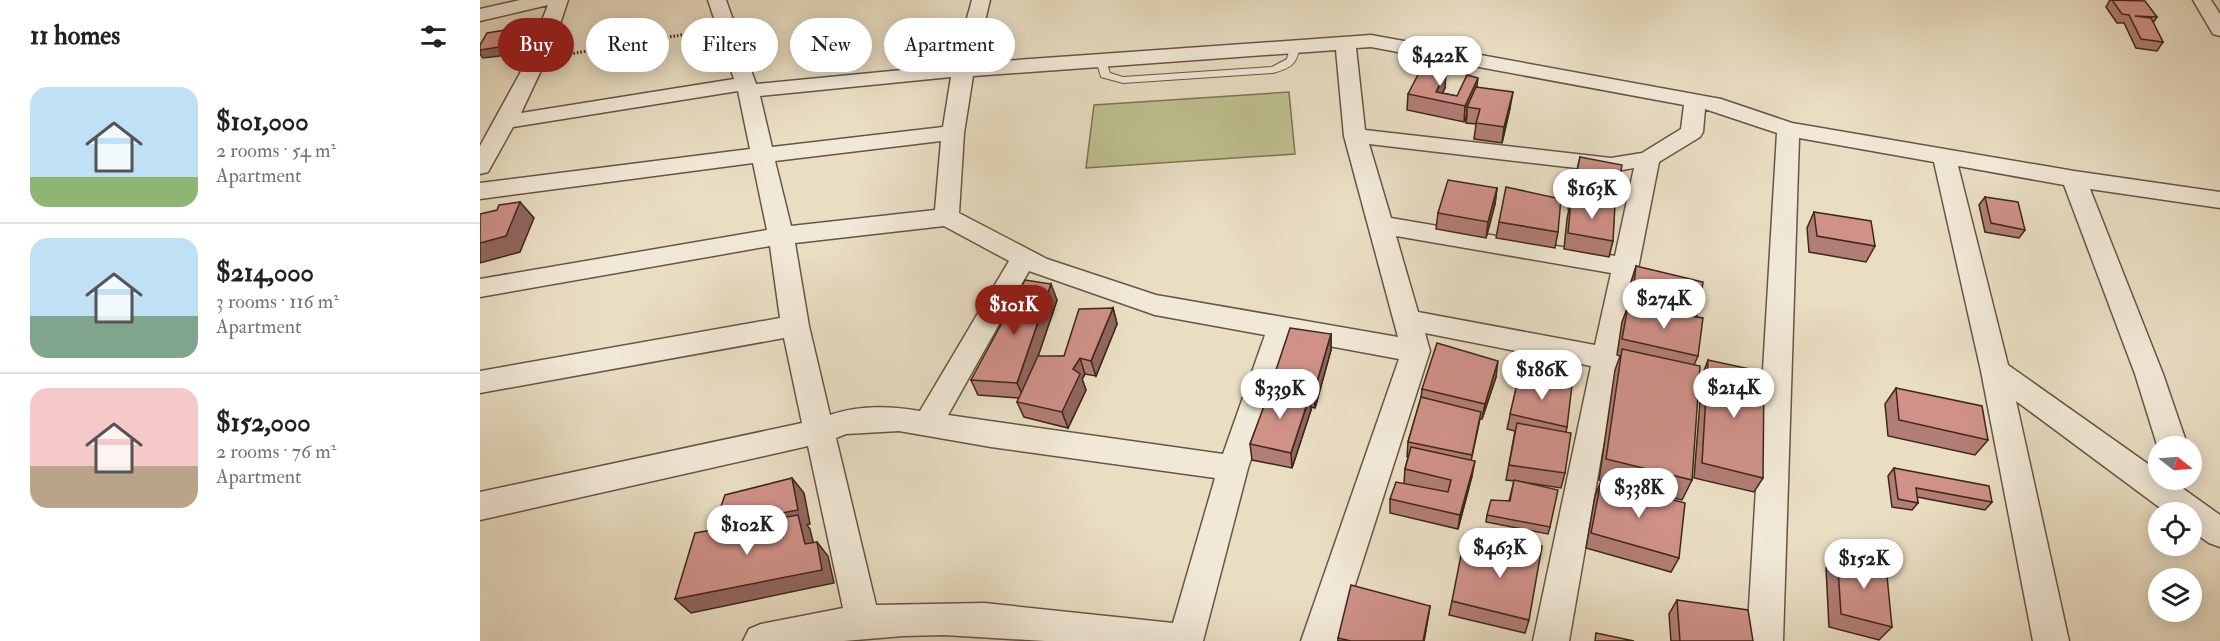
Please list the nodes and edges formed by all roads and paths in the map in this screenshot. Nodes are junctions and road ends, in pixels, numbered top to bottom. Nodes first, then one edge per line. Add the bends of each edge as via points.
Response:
1 (543, 0) edge
2 (559, 0) edge
3 (717, 0) edge
4 (981, 0) edge
5 (2210, 6) edge
6 (480, 15) edge
7 (553, 18) edge
8 (723, 18) edge
9 (976, 18) edge
10 (2220, 30) edge
11 (681, 34) edge
12 (1345, 43) junction
13 (574, 52) edge
14 (1015, 66) edge
15 (532, 72) edge
16 (741, 72) edge
17 (937, 72) edge
18 (963, 72) edge
19 (746, 87) junction
20 (1695, 101) junction
21 (504, 122) junction
22 (1788, 129) junction
23 (953, 133) junction
24 (1355, 136) junction
25 (763, 156) junction
26 (1944, 156) junction
27 (1648, 159) junction
28 (480, 167) edge
29 (2074, 179) junction
30 (480, 192) edge
31 (2220, 200) edge
32 (947, 217) junction
33 (1381, 225) junction
34 (781, 237) junction
35 (1024, 257) junction
36 (1626, 267) junction
37 (480, 288) edge
38 (1409, 320) junction
39 (795, 326) junction
40 (1281, 329) junction
41 (1416, 351) junction
42 (1606, 358) junction
43 (1995, 371) junction
44 (480, 382) edge
45 (928, 424) junction
46 (821, 431) junction
47 (2169, 436) edge
48 (1233, 468) junction
49 (2189, 490) edge
50 (480, 506) edge
51 (2208, 524) edge
52 (863, 622) junction
53 (760, 641) edge
54 (1185, 641) edge
55 (1319, 641) edge
56 (1551, 641) edge
57 (1765, 641) edge
58 (2051, 641) edge

1 - 6 street
2 - 7 street
3 - 8 street
4 - 9 street
5 - 10 street
11 - 13 path
12 - 14 street
12 - 20 street via 1371,42
12 - 24 street
15 - 21 street
16 - 19 street
17 - 19 street
18 - 23 street
19 - 21 street
19 - 25 street
20 - 22 street via 1720,105
20 - 27 street via 1692,132
21 - 28 street
22 - 26 street
22 - 57 street
23 - 25 street
23 - 32 street
24 - 27 street via 1611,165
24 - 33 street
25 - 30 street
25 - 34 street
26 - 29 street
26 - 43 street
27 - 36 street
29 - 31 street
29 - 47 street
32 - 34 street
32 - 35 street
33 - 36 street
33 - 38 street
34 - 37 street
34 - 39 street
35 - 40 street via 1155,305
35 - 45 street
36 - 42 street
38 - 41 street
38 - 42 street
39 - 44 street
39 - 46 street
40 - 41 street
40 - 48 street
41 - 55 street
42 - 56 street
43 - 51 street
43 - 58 street
45 - 46 street via 899,419 845,422
45 - 48 street
46 - 50 street
46 - 52 street
48 - 54 street
49 - 51 street
52 - 53 street
52 - 54 street via 1017,621

